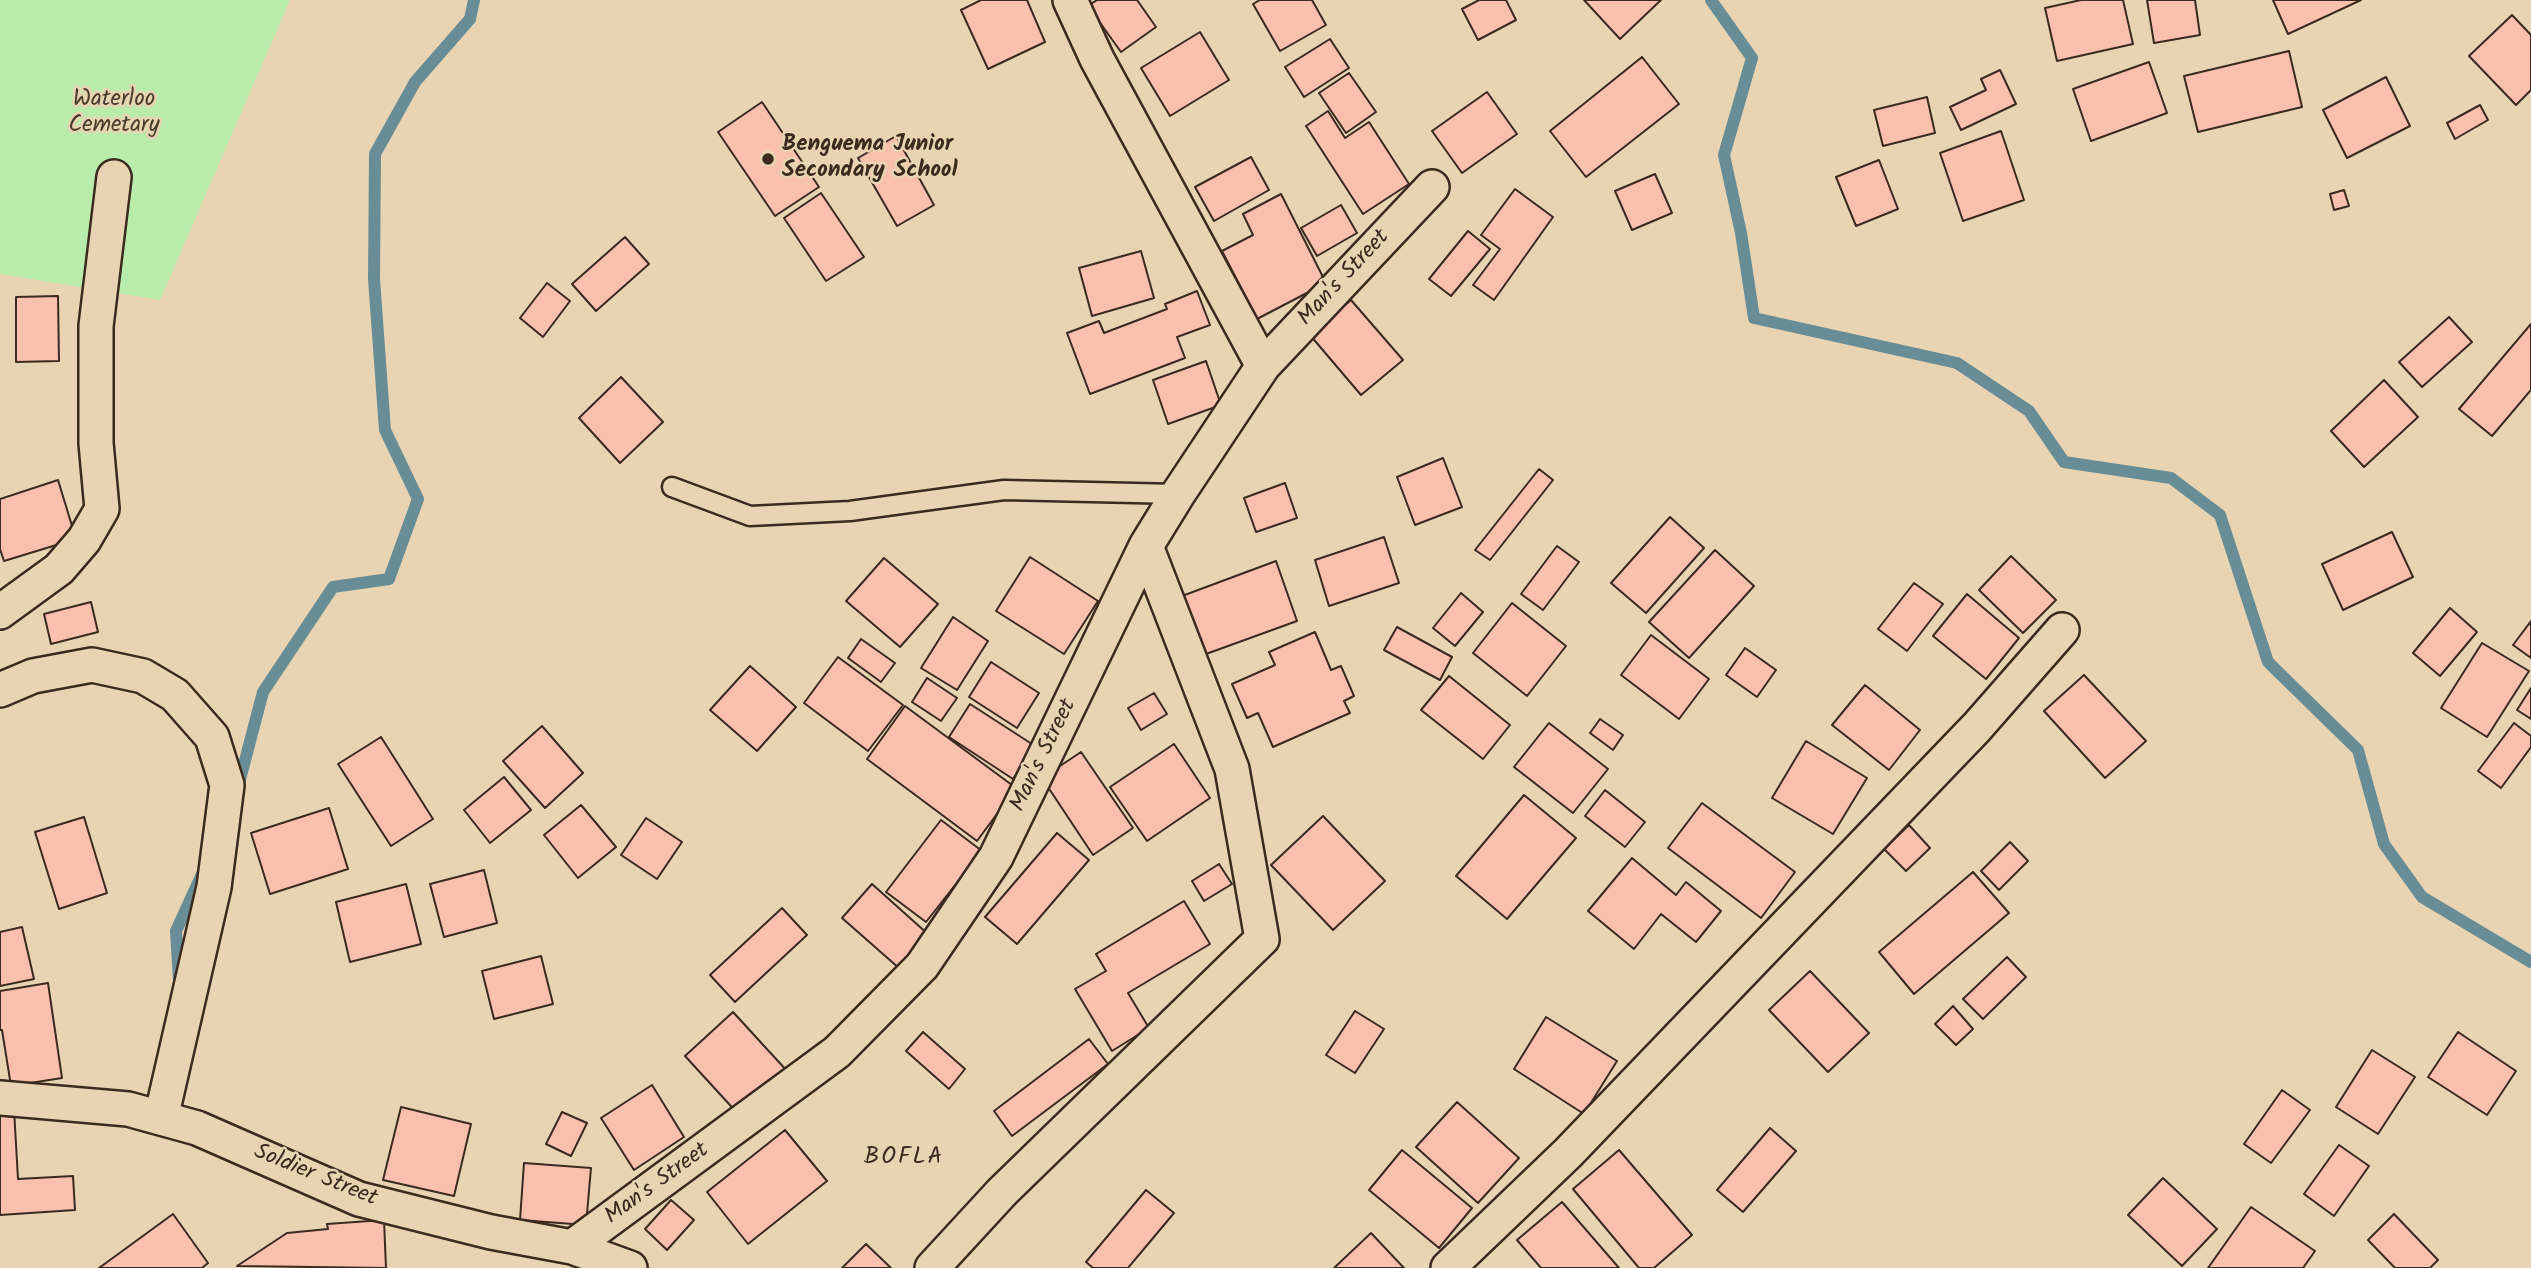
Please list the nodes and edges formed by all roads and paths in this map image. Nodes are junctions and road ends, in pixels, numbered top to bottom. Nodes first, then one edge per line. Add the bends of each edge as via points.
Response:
1 (1070, 0) edge
2 (114, 177) dead end
3 (1432, 187) dead end
4 (1264, 366) junction
5 (672, 487) dead end
6 (1178, 494) junction
7 (1146, 546) junction
8 (0, 612) edge
9 (2062, 630) dead end
10 (0, 690) edge
11 (0, 1098) edge
12 (161, 1118) junction
13 (572, 1247) junction
14 (630, 1268) edge
15 (932, 1268) edge
16 (1448, 1268) edge

1 - 4 street via 1097,59
2 - 8 street via 96,326 96,443 102,509 59,569
3 - 4 street, Man's Street
4 - 6 street, Man's Street
5 - 6 lane via 750,516 850,511 1004,490
6 - 7 street, Man's Street
7 - 13 street, Man's Street via 996,857 922,966 837,1052
7 - 15 street via 1231,769 1262,939 1002,1192
9 - 16 street via 1977,727 1616,1104
10 - 12 street via 33,676 92,665 143,676 175,695 212,737 228,785 214,887
11 - 12 street, Soldier Street via 128,1109
12 - 13 street, Soldier Street via 197,1128 359,1199
13 - 14 street, Soldier Street

